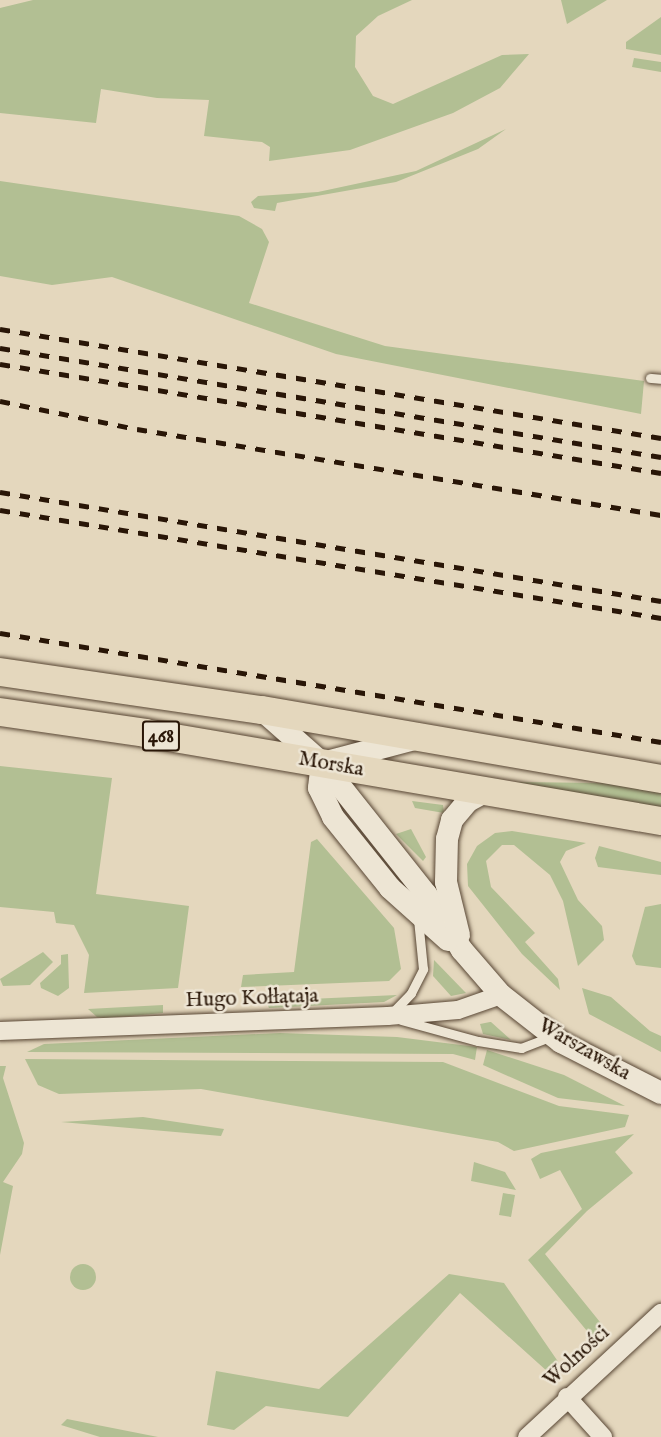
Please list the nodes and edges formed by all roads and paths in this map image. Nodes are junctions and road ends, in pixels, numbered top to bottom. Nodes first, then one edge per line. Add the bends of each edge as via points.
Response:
1 (650, 378) dead end
2 (661, 379) edge
3 (0, 672) edge
4 (262, 710) junction
5 (0, 712) edge
6 (418, 737) junction
7 (322, 763) junction
8 (661, 779) edge
9 (487, 791) junction
10 (661, 821) edge
11 (418, 916) junction
12 (462, 950) junction
13 (501, 995) junction
14 (388, 1016) junction
15 (0, 1031) edge
16 (552, 1036) junction
17 (661, 1093) edge
18 (661, 1312) edge
19 (567, 1396) junction
20 (527, 1437) edge
21 (603, 1437) edge

1 - 2 lane
3 - 4 main road, Morska / 468
4 - 6 main road, Morska / 468
4 - 7 street, Warszawska
5 - 7 main road, Morska / 468
6 - 7 street
6 - 8 main road, Morska / 468
7 - 9 main road, Morska / 468
7 - 11 street, Warszawska via 319,788 323,801 390,888
7 - 12 street, Warszawska via 426,894
9 - 10 main road, Morska / 468
9 - 12 street, Warszawska via 468,801 452,820 447,839 446,882
11 - 12 street, Warszawska
11 - 14 lane via 423,969 411,993
12 - 13 street, Warszawska
13 - 14 street, Hugo Kołłątaja via 458,1010
13 - 16 street, Warszawska
14 - 15 street, Hugo Kołłątaja
14 - 16 lane via 469,1039 520,1048
16 - 17 street, Warszawska
18 - 19 street, Wolności
19 - 20 street, Wolności
19 - 21 street

